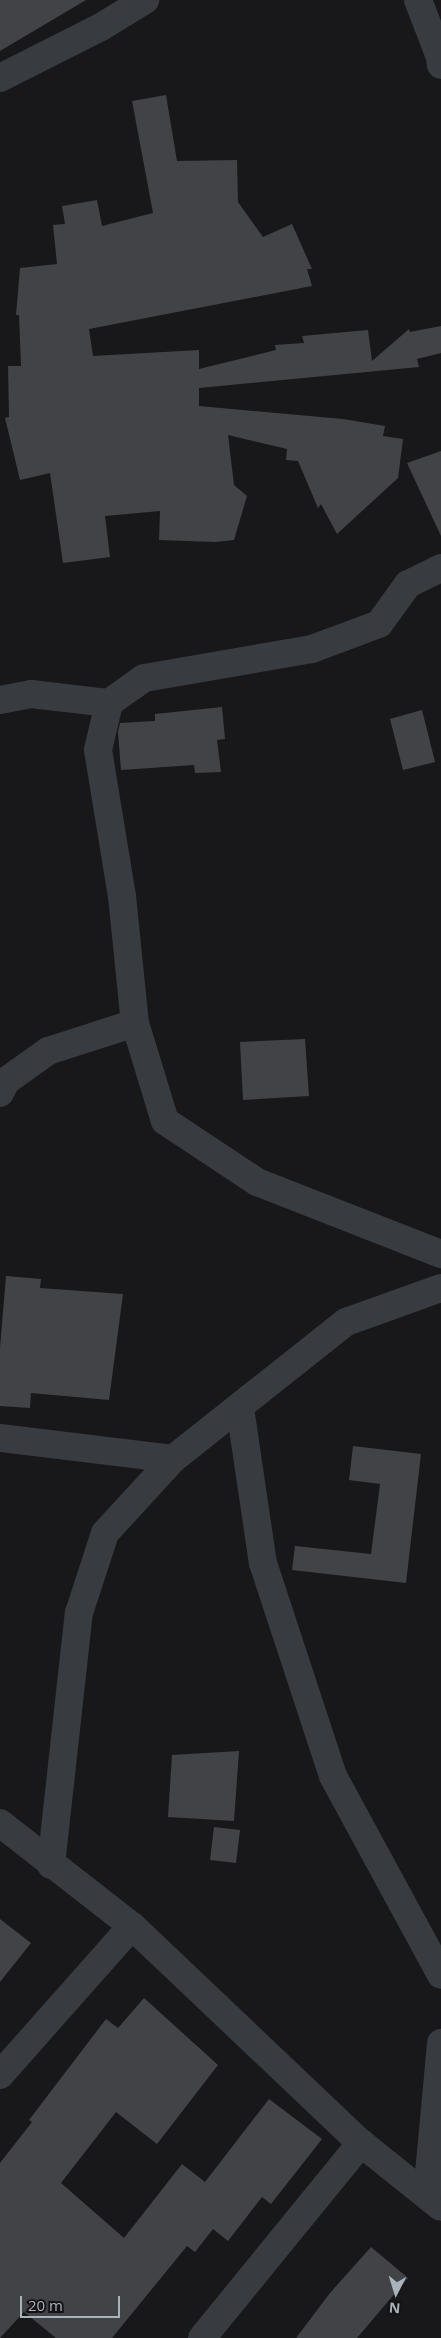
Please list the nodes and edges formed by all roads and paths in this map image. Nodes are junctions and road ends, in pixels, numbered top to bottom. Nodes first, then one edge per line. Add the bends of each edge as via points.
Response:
1 (145, 0) edge
2 (418, 0) edge
3 (441, 65) edge
4 (0, 78) edge
5 (441, 568) edge
6 (0, 700) edge
7 (109, 703) junction
8 (135, 1023) junction
9 (2, 1082) edge
10 (441, 1254) edge
11 (441, 1288) edge
12 (240, 1408) junction
13 (0, 1438) edge
14 (172, 1459) junction
15 (0, 1823) edge
16 (51, 1865) junction
17 (132, 1926) junction
18 (441, 1975) edge
19 (441, 2043) edge
20 (0, 2075) edge
21 (361, 2143) junction
22 (434, 2201) edge
23 (202, 2338) edge

1 - 4 street via 101,27
2 - 3 street
5 - 7 street via 408,584 379,624 312,649 144,678
6 - 7 street via 31,694
7 - 8 street via 98,750 122,896
8 - 9 street via 48,1051
8 - 10 street via 165,1121 257,1182
11 - 12 street via 346,1322
12 - 14 street
12 - 18 street via 263,1563 333,1776
13 - 14 street
14 - 16 street via 105,1533 79,1613
15 - 16 street
16 - 17 street
17 - 20 street
17 - 21 street
19 - 22 street
21 - 22 street
21 - 23 street

